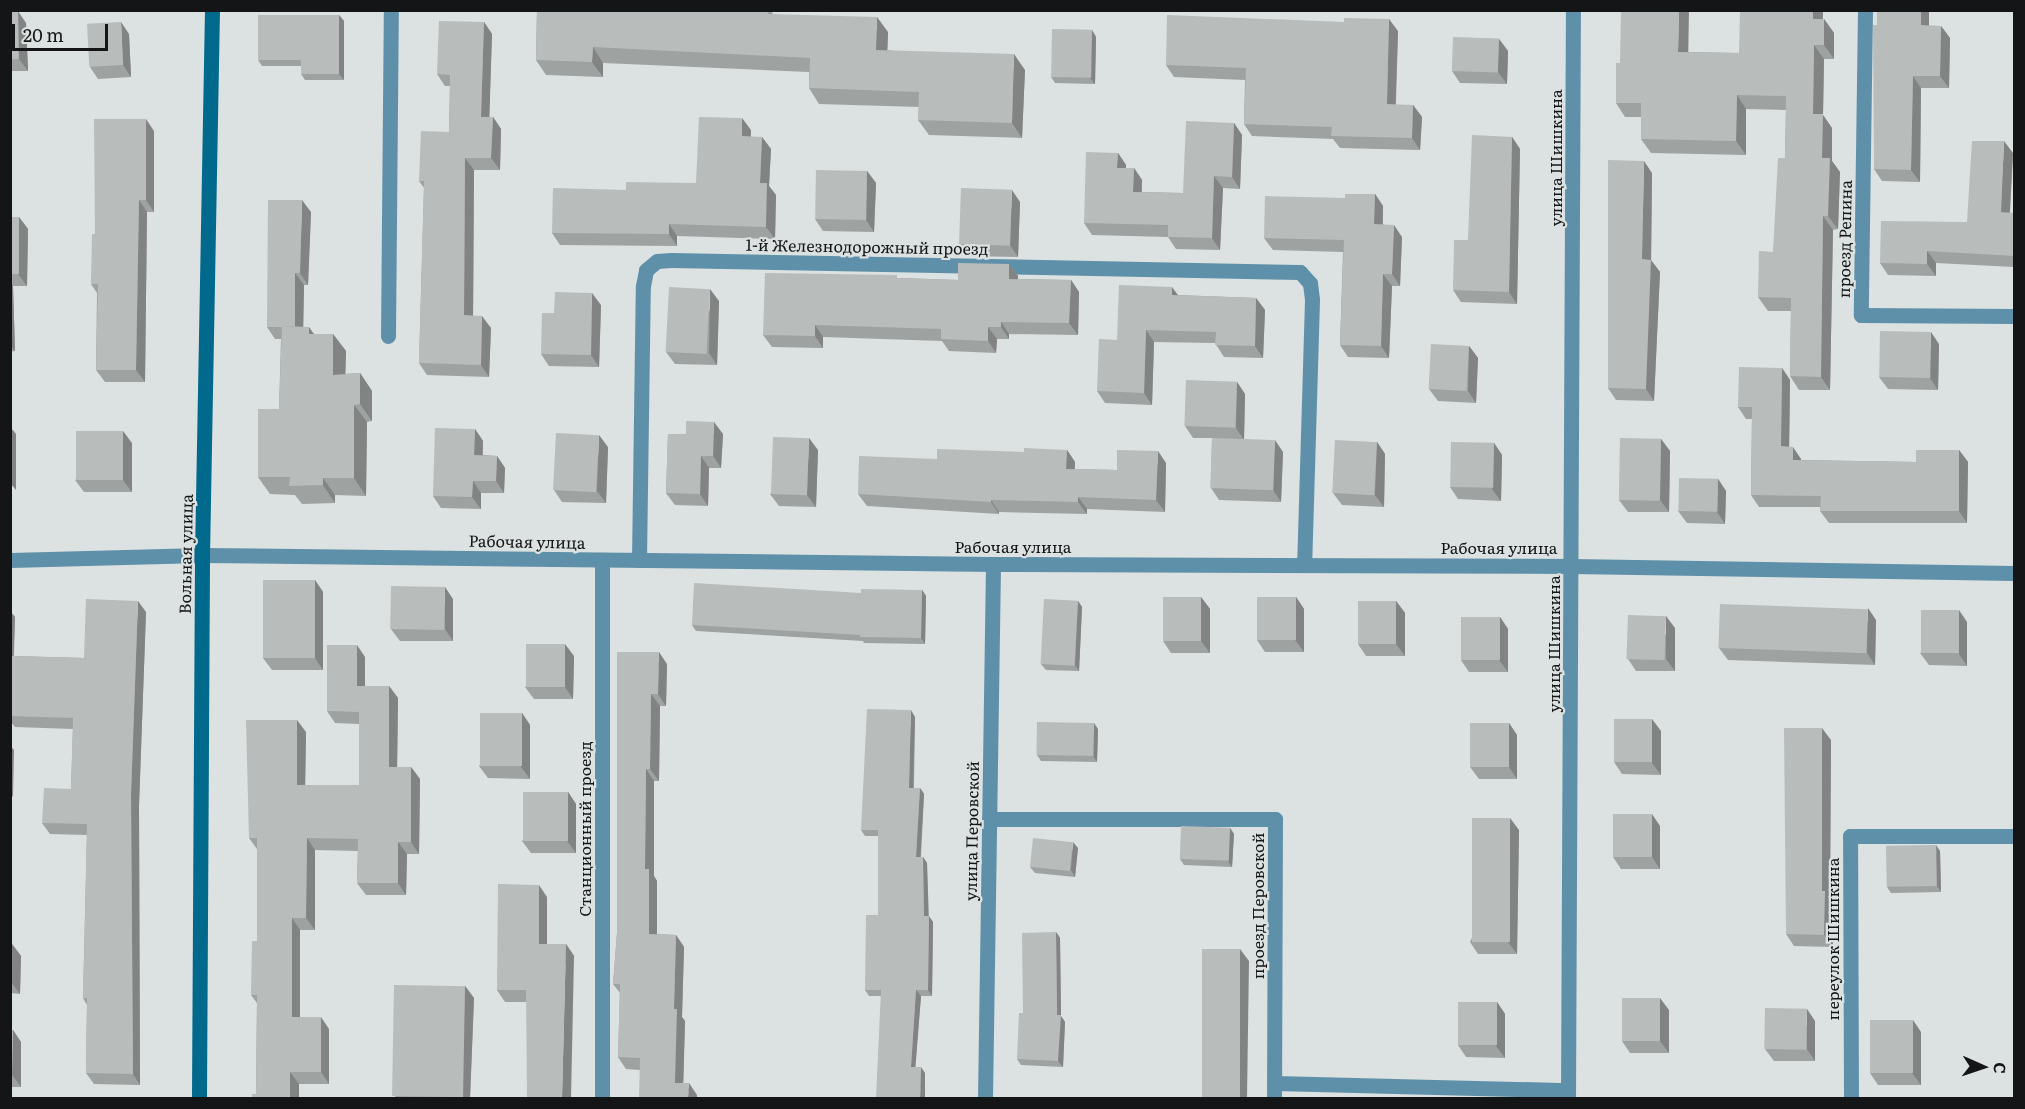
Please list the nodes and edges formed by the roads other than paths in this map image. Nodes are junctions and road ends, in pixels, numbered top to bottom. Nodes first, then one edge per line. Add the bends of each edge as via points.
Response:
1 (212, 10) edge
2 (391, 10) edge
3 (1574, 10) edge
4 (1865, 10) edge
5 (2014, 316) edge
6 (388, 336) dead end
7 (202, 555) junction
8 (10, 560) edge
9 (602, 560) junction
10 (639, 560) junction
11 (993, 564) junction
12 (1304, 565) junction
13 (1571, 566) junction
14 (2014, 573) edge
15 (989, 819) junction
16 (2014, 836) edge
17 (1274, 1091) edge
18 (1568, 1094) edge
19 (199, 1098) edge
20 (602, 1098) edge
21 (985, 1098) edge
22 (1851, 1098) edge

1 - 7 street, Вольная улица
2 - 6 street
3 - 13 street, улица Шишкина
4 - 5 street, проезд Репина via 1861,315
7 - 8 street, Рабочая улица
7 - 9 street, Рабочая улица
7 - 19 street, Вольная улица
9 - 10 street, Рабочая улица
9 - 20 street, Станционный проезд
10 - 11 street, Рабочая улица
10 - 12 street, 1-й Железнодорожный проезд via 643,286 646,270 657,261 671,260 1300,272 1310,283 1312,300
11 - 12 street, Рабочая улица
11 - 15 street, улица Перовской
12 - 13 street, Рабочая улица
13 - 14 street, Рабочая улица
13 - 18 street, улица Шишкина
15 - 17 street, проезд Перовской via 1275,819
15 - 21 street, улица Перовской
16 - 22 street, переулок Шишкина via 1850,836
17 - 18 street

